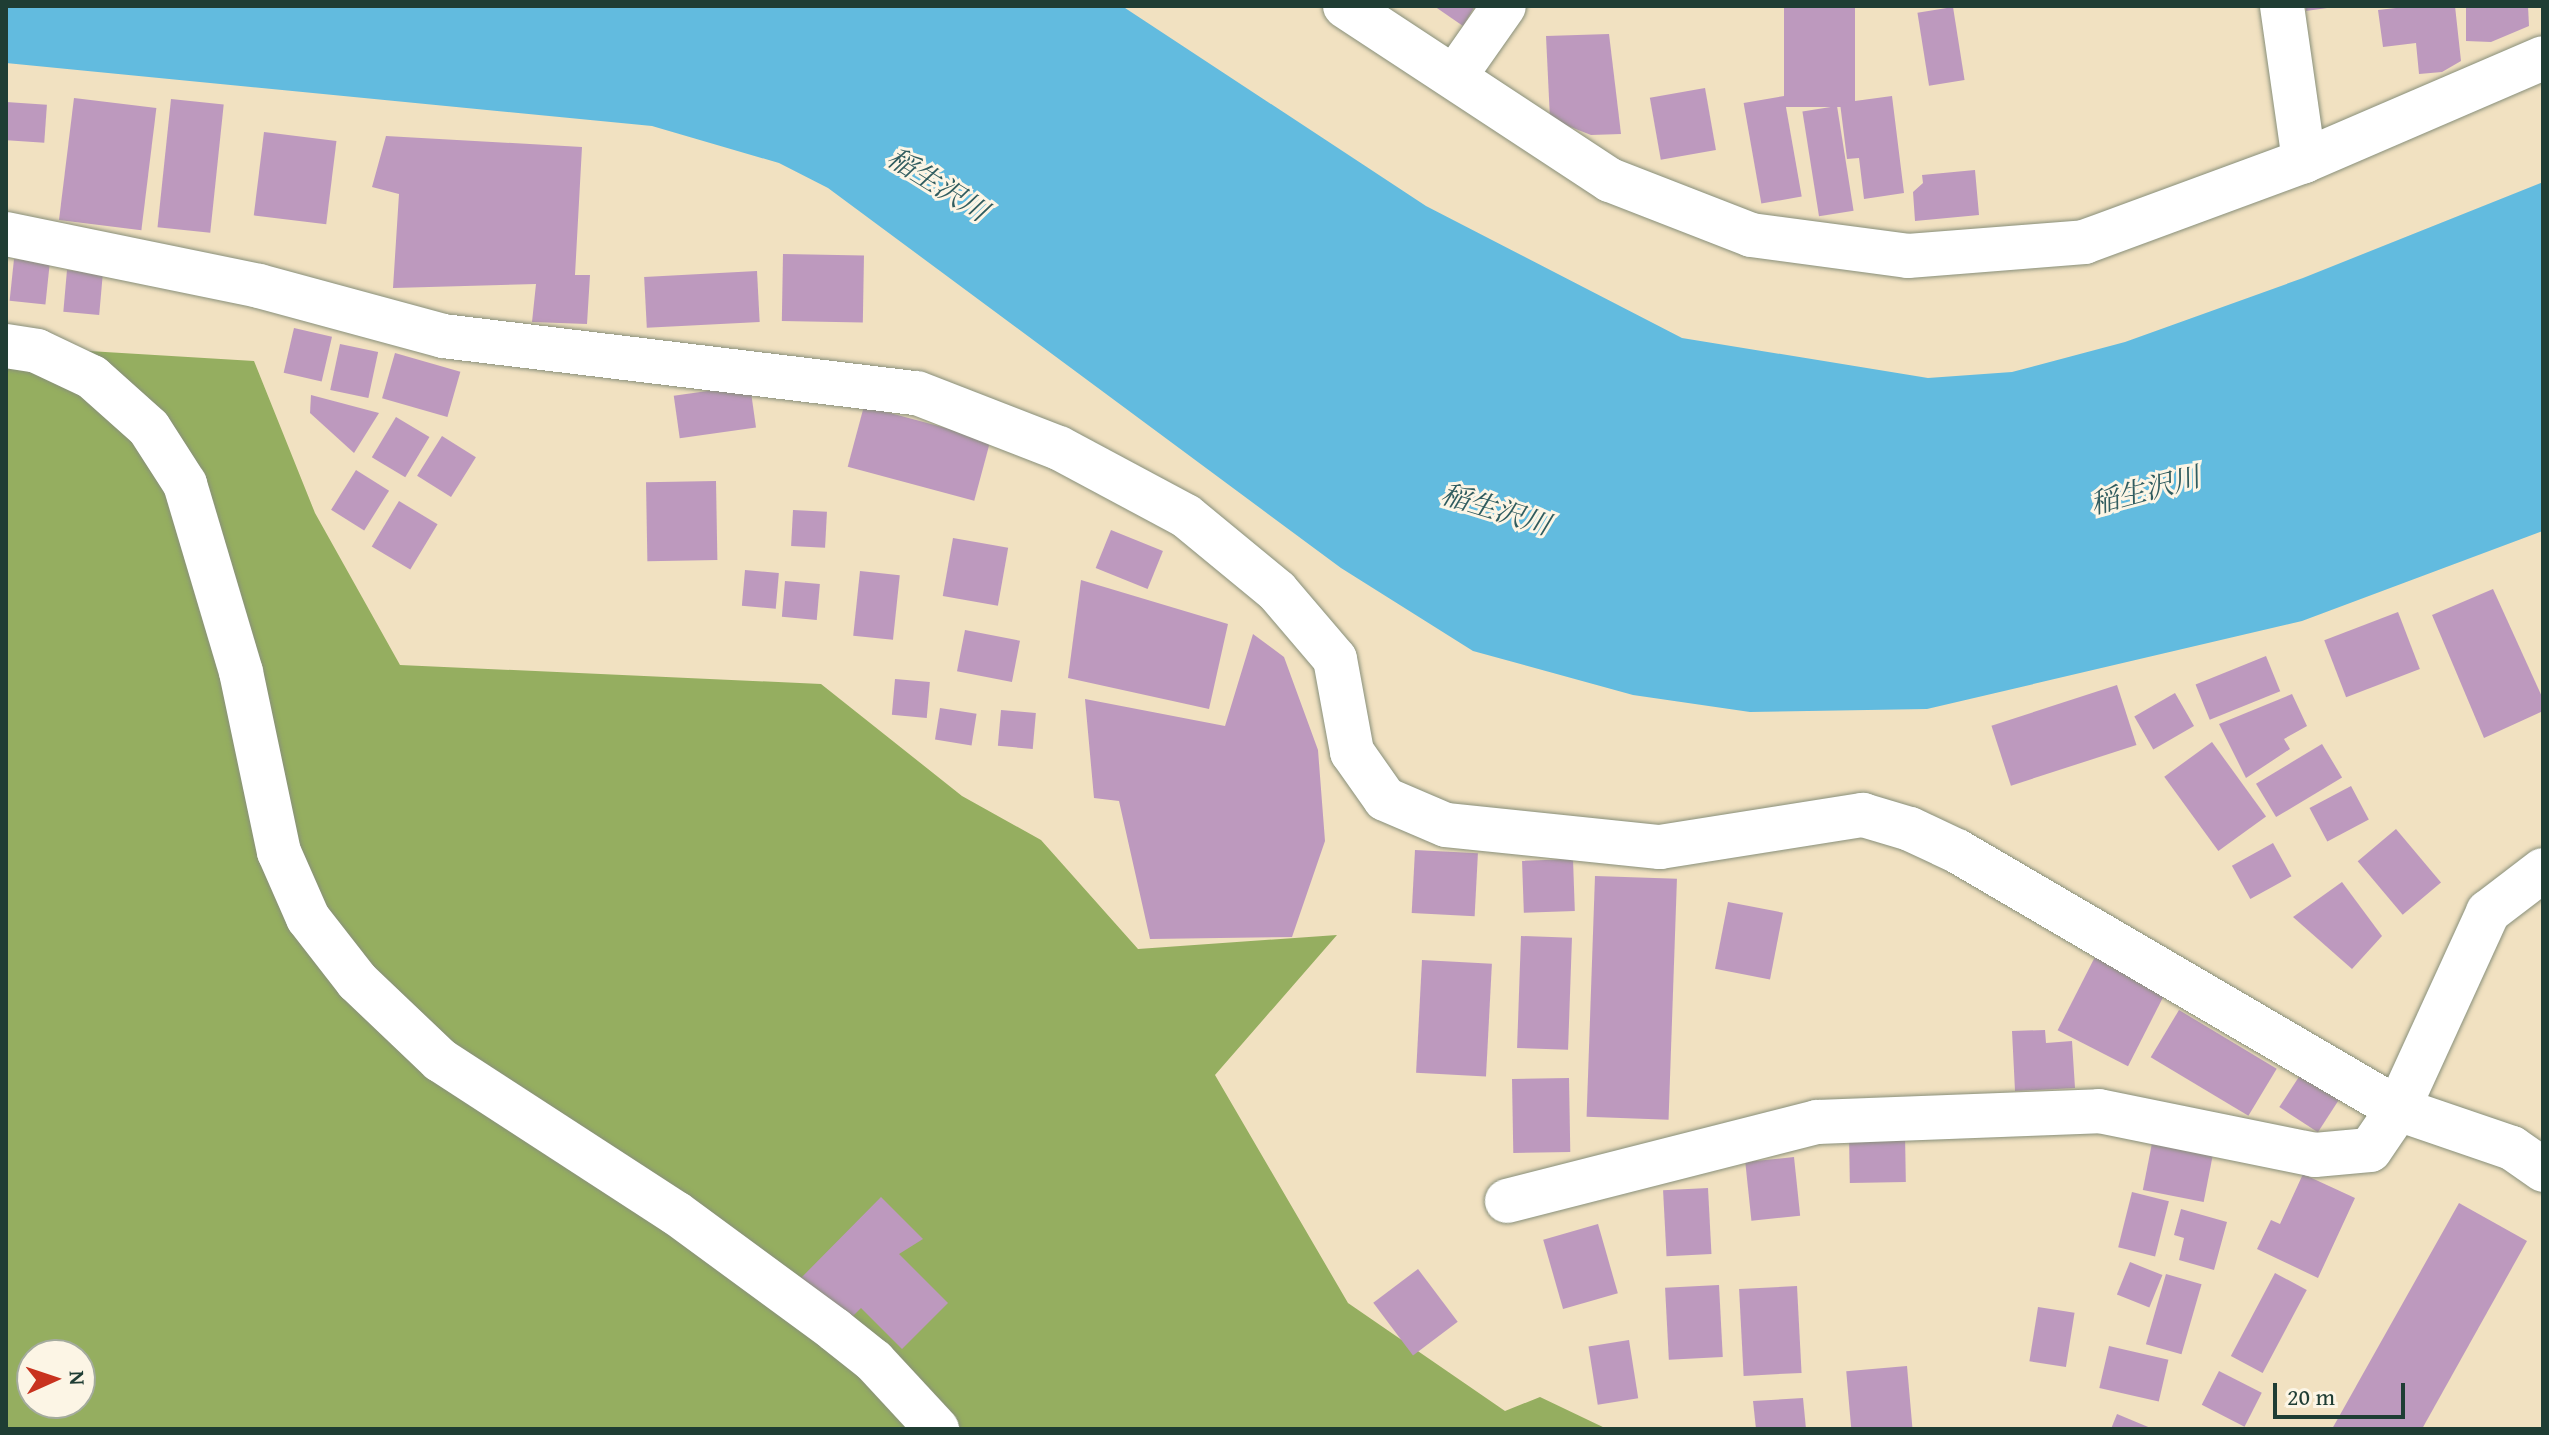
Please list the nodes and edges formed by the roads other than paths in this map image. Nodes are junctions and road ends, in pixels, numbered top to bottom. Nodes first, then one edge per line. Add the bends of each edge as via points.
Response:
1 (1345, 6) edge
2 (1504, 6) edge
3 (2282, 6) edge
4 (2543, 58) edge
5 (1455, 76) junction
6 (2304, 161) junction
7 (6, 234) edge
8 (6, 346) edge
9 (2543, 870) edge
10 (2398, 1109) junction
11 (2543, 1170) edge
12 (1507, 1201) dead end
13 (937, 1429) edge

1 - 5 street
2 - 5 street
3 - 6 street
4 - 6 street
5 - 6 street via 1610,180 1751,235 1908,256 2084,242
7 - 10 street via 259,286 443,336 917,393 1059,448 1186,516 1277,591 1335,659 1352,752 1385,799 1446,825 1660,847 1863,815 1910,829 1957,851
8 - 13 street via 37,351 92,377 149,428 185,484 241,672 279,852 308,918 357,981 440,1060 676,1213 835,1330 874,1361
9 - 10 street via 2488,912
10 - 11 street via 2512,1148
10 - 12 street via 2370,1150 2315,1155 2099,1111 1817,1122

